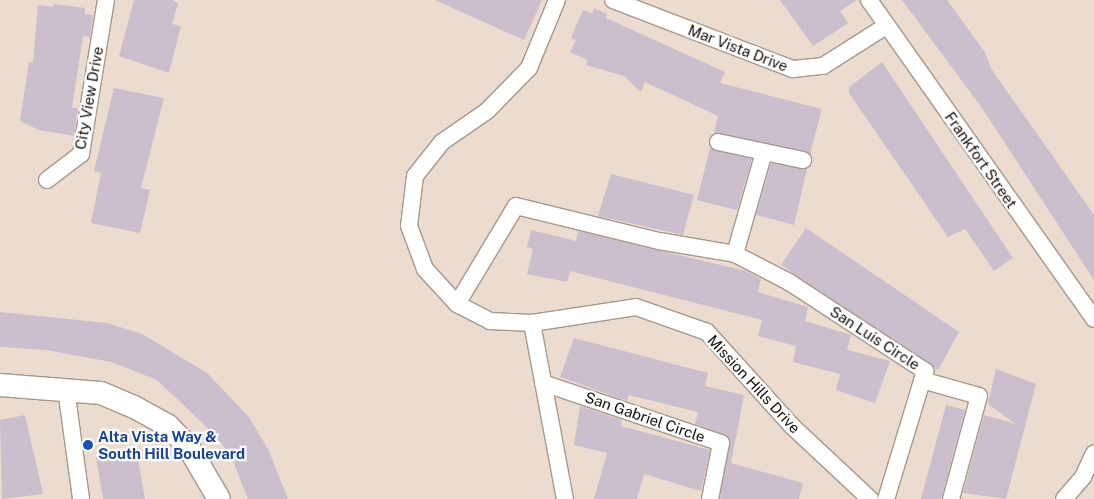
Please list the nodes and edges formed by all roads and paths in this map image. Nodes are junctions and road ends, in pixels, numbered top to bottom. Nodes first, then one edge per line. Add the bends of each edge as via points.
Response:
1 (106, 0) edge
2 (557, 0) edge
3 (613, 0) edge
4 (869, 0) edge
5 (886, 26) junction
6 (718, 142) dead end
7 (764, 152) junction
8 (803, 160) dead end
9 (48, 180) dead end
10 (735, 254) junction
11 (456, 304) junction
12 (1094, 319) edge
13 (532, 323) junction
14 (922, 380) junction
15 (543, 383) junction
16 (0, 385) edge
17 (66, 389) junction
18 (1094, 453) edge
19 (81, 499) edge
20 (219, 499) edge
21 (565, 499) edge
22 (710, 499) edge
23 (870, 499) edge
24 (886, 499) edge
25 (951, 499) edge
26 (1064, 499) edge

1 - 9 street, City View Drive via 81,154
2 - 11 street, Mission Hills Drive via 529,68 488,111 442,142 415,176 410,226 425,269
3 - 5 street, Mar Vista Drive via 793,69 823,66
4 - 5 street, Frankfort Street
5 - 12 street, Frankfort Street
6 - 7 street
7 - 8 street
7 - 10 street
10 - 11 street, San Luis Circle via 659,241 516,206
10 - 14 street, San Luis Circle via 789,282 925,371
11 - 13 street, Mission Hills Drive via 490,321
13 - 15 street
13 - 23 street, Mission Hills Drive via 636,307 707,332 792,426
14 - 24 street, San Luis Circle
14 - 25 street via 979,396
15 - 21 street
15 - 22 street, San Gabriel Circle via 721,443
16 - 17 street
17 - 19 street
17 - 20 street via 101,393 168,426 188,446
18 - 26 street via 1083,477

